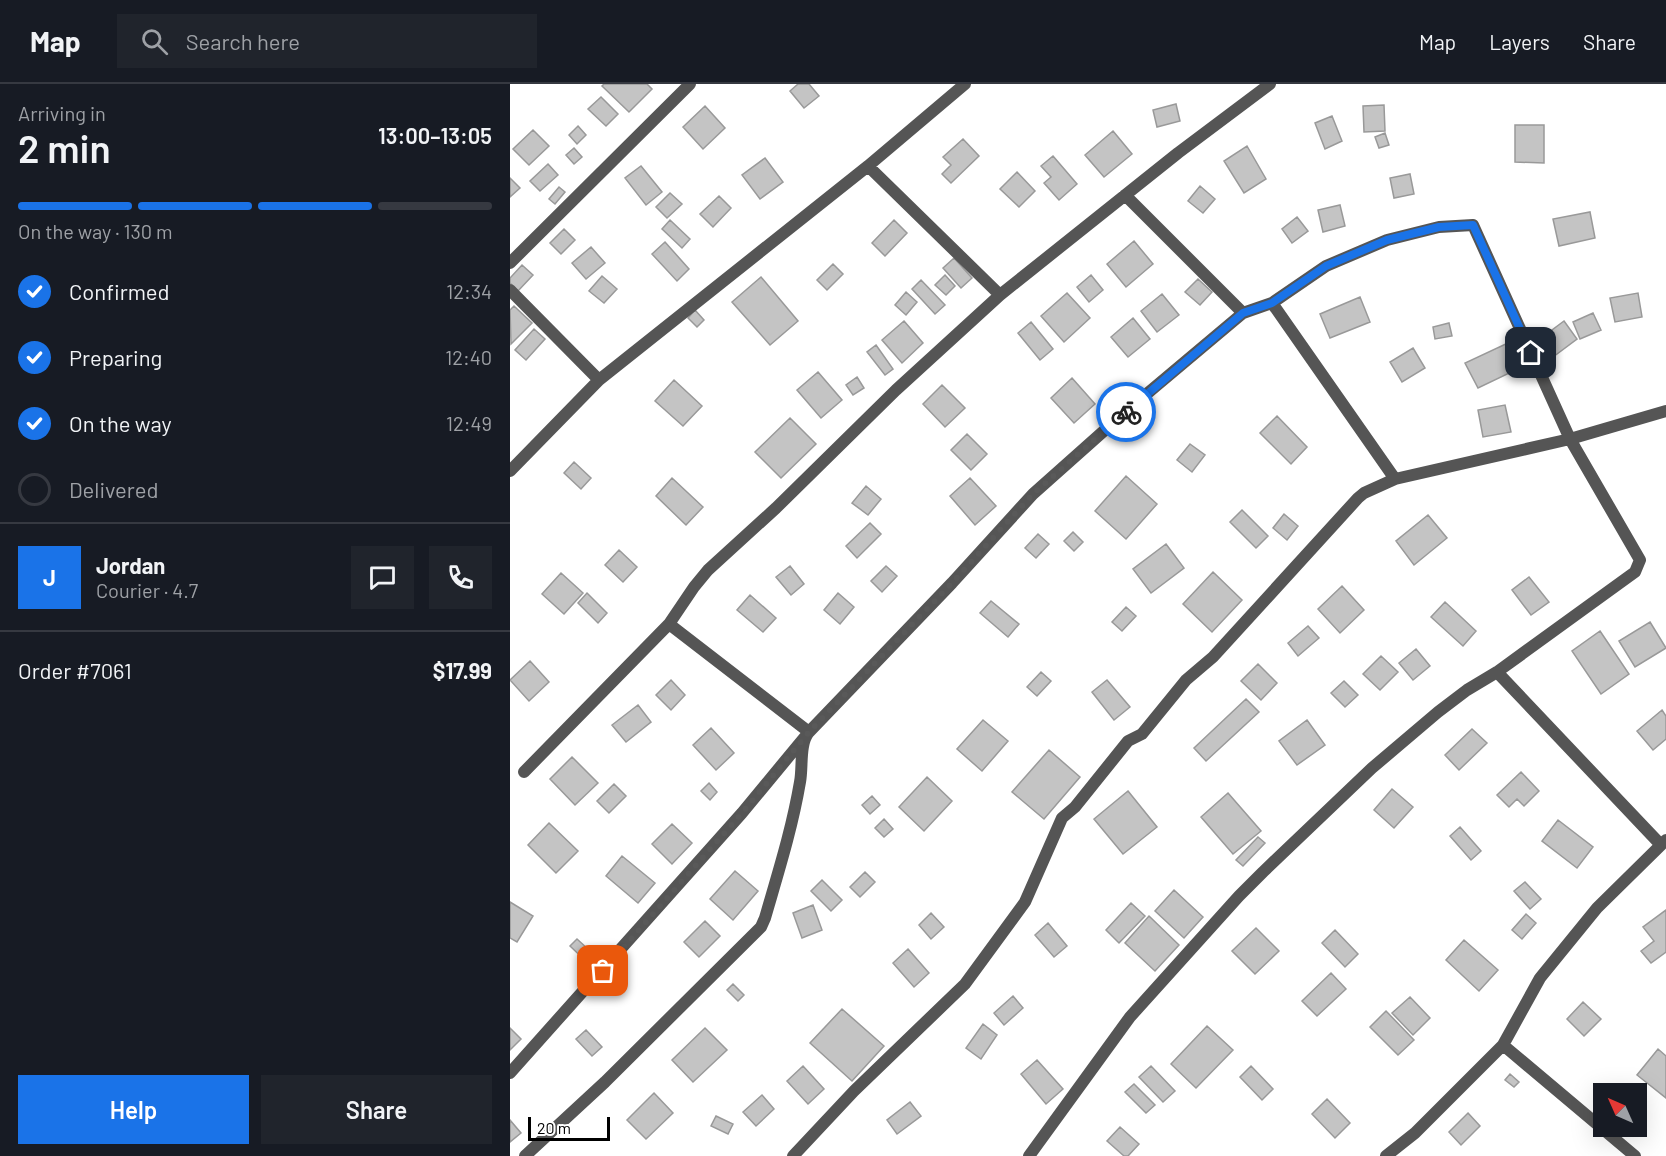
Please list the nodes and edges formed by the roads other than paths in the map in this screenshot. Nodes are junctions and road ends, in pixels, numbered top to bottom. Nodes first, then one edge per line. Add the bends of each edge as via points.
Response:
1 (690, 84) edge
2 (965, 84) edge
3 (1270, 84) edge
4 (868, 166) junction
5 (1125, 195) junction
6 (510, 263) edge
7 (510, 290) edge
8 (1000, 295) junction
9 (1272, 303) junction
10 (1243, 313) junction
11 (599, 380) junction
12 (1666, 411) edge
13 (1570, 439) junction
14 (510, 471) edge
15 (1395, 479) junction
16 (669, 624) junction
17 (1497, 672) junction
18 (807, 735) junction
19 (524, 772) dead end
20 (1663, 843) edge
21 (1503, 1045) junction
22 (510, 1073) edge
23 (525, 1156) edge
24 (793, 1156) edge
25 (1029, 1156) edge
26 (1386, 1156) edge
27 (1635, 1156) edge

1 - 6 street
2 - 4 street
3 - 5 street
4 - 8 street
4 - 11 street
5 - 8 street
5 - 10 street
7 - 11 street
8 - 16 street via 708,570
9 - 10 street
9 - 13 street via 1326,266 1387,240 1439,227 1473,225
9 - 15 street
10 - 18 street via 1033,494
11 - 14 street
12 - 13 street
13 - 15 street
13 - 17 street via 1640,560 1635,572
15 - 24 street via 1358,498 1213,657 1186,680 1142,734 1128,741 1062,818 1025,902 965,984
16 - 18 street
16 - 19 street
17 - 20 street
17 - 25 street via 1445,706 1380,761 1239,896 1130,1017
18 - 22 street
18 - 23 street via 793,825 764,922 605,1082
20 - 21 street via 1598,908 1540,978
21 - 26 street via 1415,1133
21 - 27 street

